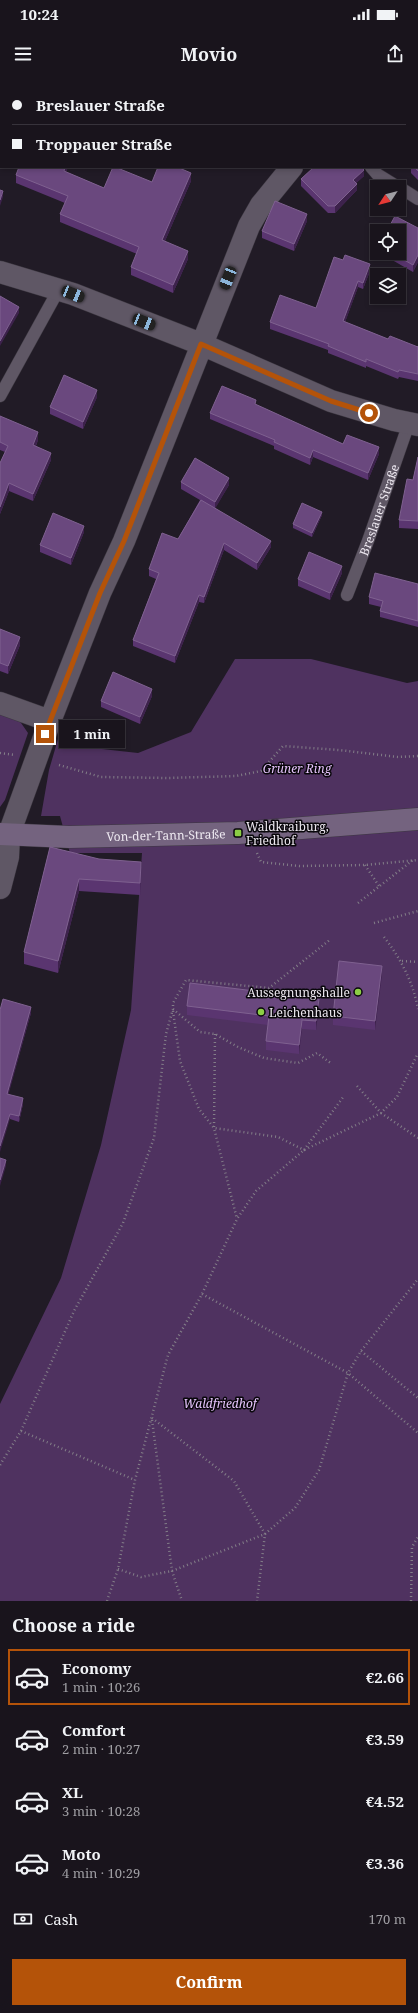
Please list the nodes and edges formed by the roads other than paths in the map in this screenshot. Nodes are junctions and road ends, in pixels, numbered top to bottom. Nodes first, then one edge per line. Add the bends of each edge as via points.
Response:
1 (291, 168) edge
2 (372, 168) edge
3 (387, 180) edge
4 (406, 191) edge
5 (418, 199) edge
6 (0, 272) edge
7 (59, 289) junction
8 (201, 344) junction
9 (0, 396) edge
10 (413, 424) edge
11 (347, 595) dead end
12 (0, 702) edge
13 (50, 722) junction
14 (418, 819) edge
15 (5, 834) edge
16 (0, 888) edge

1 - 8 street via 261,205 249,226
2 - 3 lane
4 - 5 lane
6 - 7 street, Breslauer Straße
7 - 8 street, Breslauer Straße
7 - 9 lane
8 - 10 street, Breslauer Straße via 331,401
8 - 13 street
10 - 11 lane, Breslauer Straße
12 - 13 street
13 - 15 street
14 - 15 street, Von-der-Tann-Straße via 238,833 69,837
15 - 16 street via 8,857

